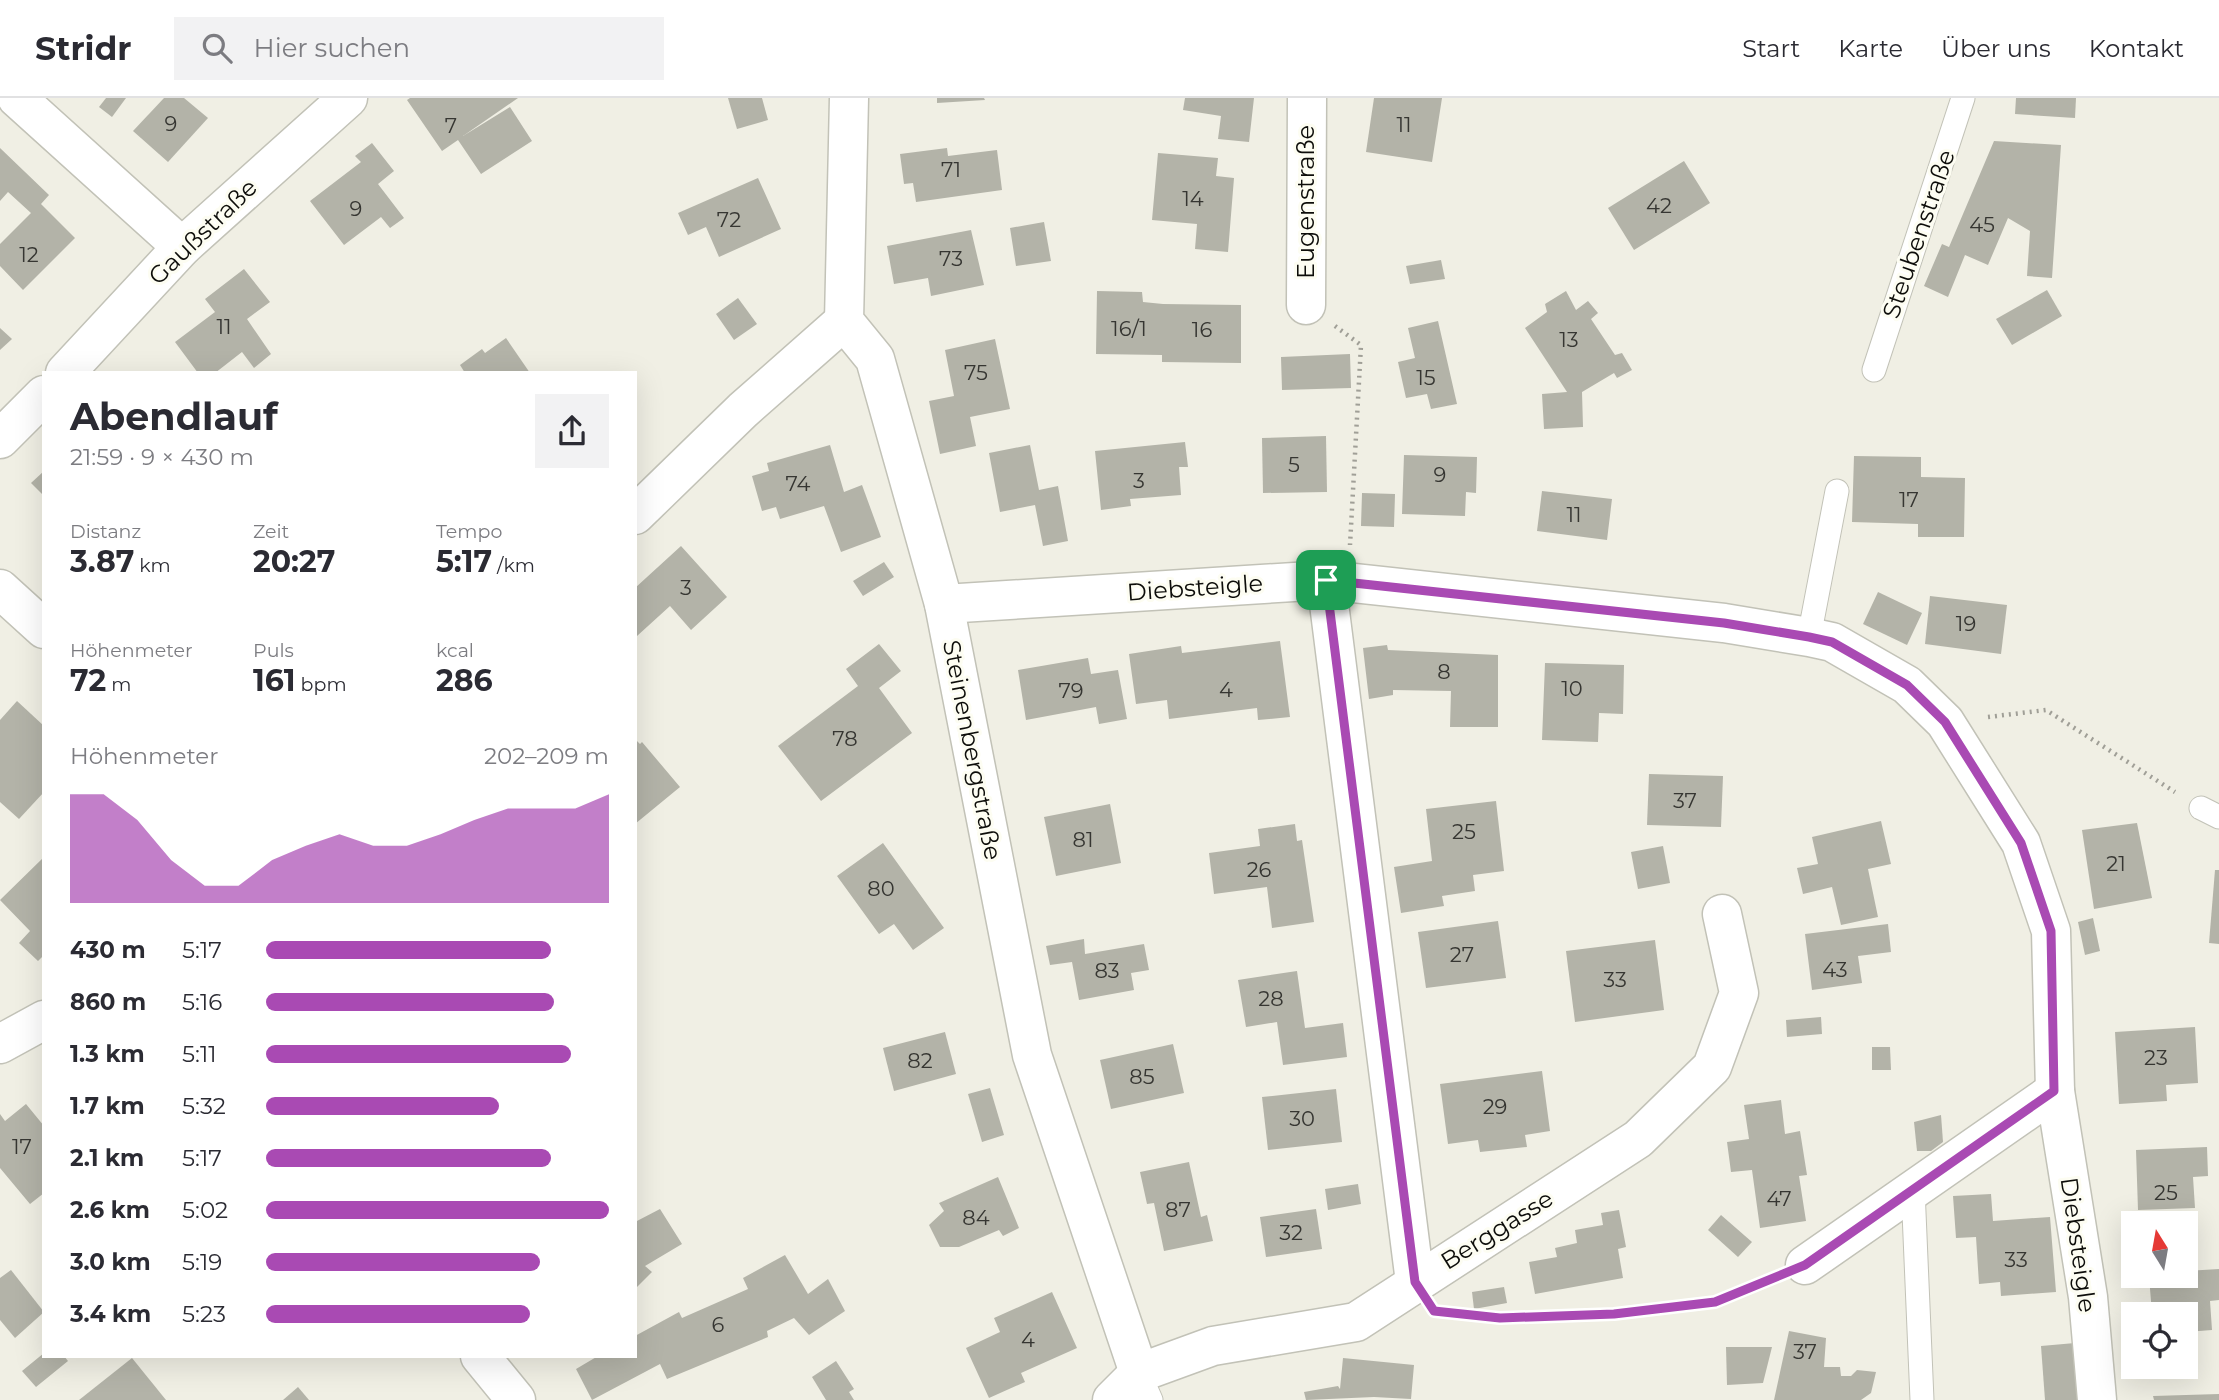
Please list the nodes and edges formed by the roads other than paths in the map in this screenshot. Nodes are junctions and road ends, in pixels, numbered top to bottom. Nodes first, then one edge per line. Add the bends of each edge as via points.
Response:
1 (17, 98) edge
2 (348, 98) edge
3 (849, 98) edge
4 (1307, 98) edge
5 (1963, 98) edge
6 (182, 247) junction
7 (1306, 305) dead end
8 (844, 321) junction
9 (1874, 370) dead end
10 (67, 371) edge
11 (42, 397) edge
12 (0, 439) edge
13 (1837, 491) dead end
14 (637, 513) edge
15 (1338, 568) junction
16 (0, 589) edge
17 (944, 604) junction
18 (42, 627) edge
19 (1809, 637) junction
20 (1722, 914) dead end
21 (42, 1021) edge
22 (0, 1044) edge
23 (2054, 1091) junction
24 (1913, 1189) junction
25 (1805, 1265) road end
26 (1415, 1282) junction
27 (482, 1358) edge
28 (1145, 1387) edge
29 (516, 1400) edge
30 (1112, 1400) edge
31 (1922, 1400) edge
32 (2097, 1400) edge

1 - 6 street
2 - 6 street, Gaußstraße
3 - 8 street
4 - 7 street, Eugenstraße
5 - 9 lane, Steubenstraße
6 - 10 street, Gaußstraße
8 - 14 street
8 - 17 street, Steinenbergstraße via 875,359
11 - 12 street
13 - 19 lane
15 - 17 street, Diebsteigle
15 - 19 street, Diebsteigle
15 - 26 street
16 - 18 street
17 - 28 street, Steinenbergstraße via 1032,1055
19 - 23 street, Diebsteigle via 1832,642 1907,685 1945,722 2021,843 2051,931
20 - 26 street, Berggasse via 1739,993 1713,1067 1638,1139
21 - 22 street
23 - 24 street
23 - 32 street, Diebsteigle via 2088,1297
24 - 25 street
24 - 31 lane
26 - 28 street, Berggasse via 1356,1322 1213,1346
27 - 29 street
28 - 30 street, Berggasse

